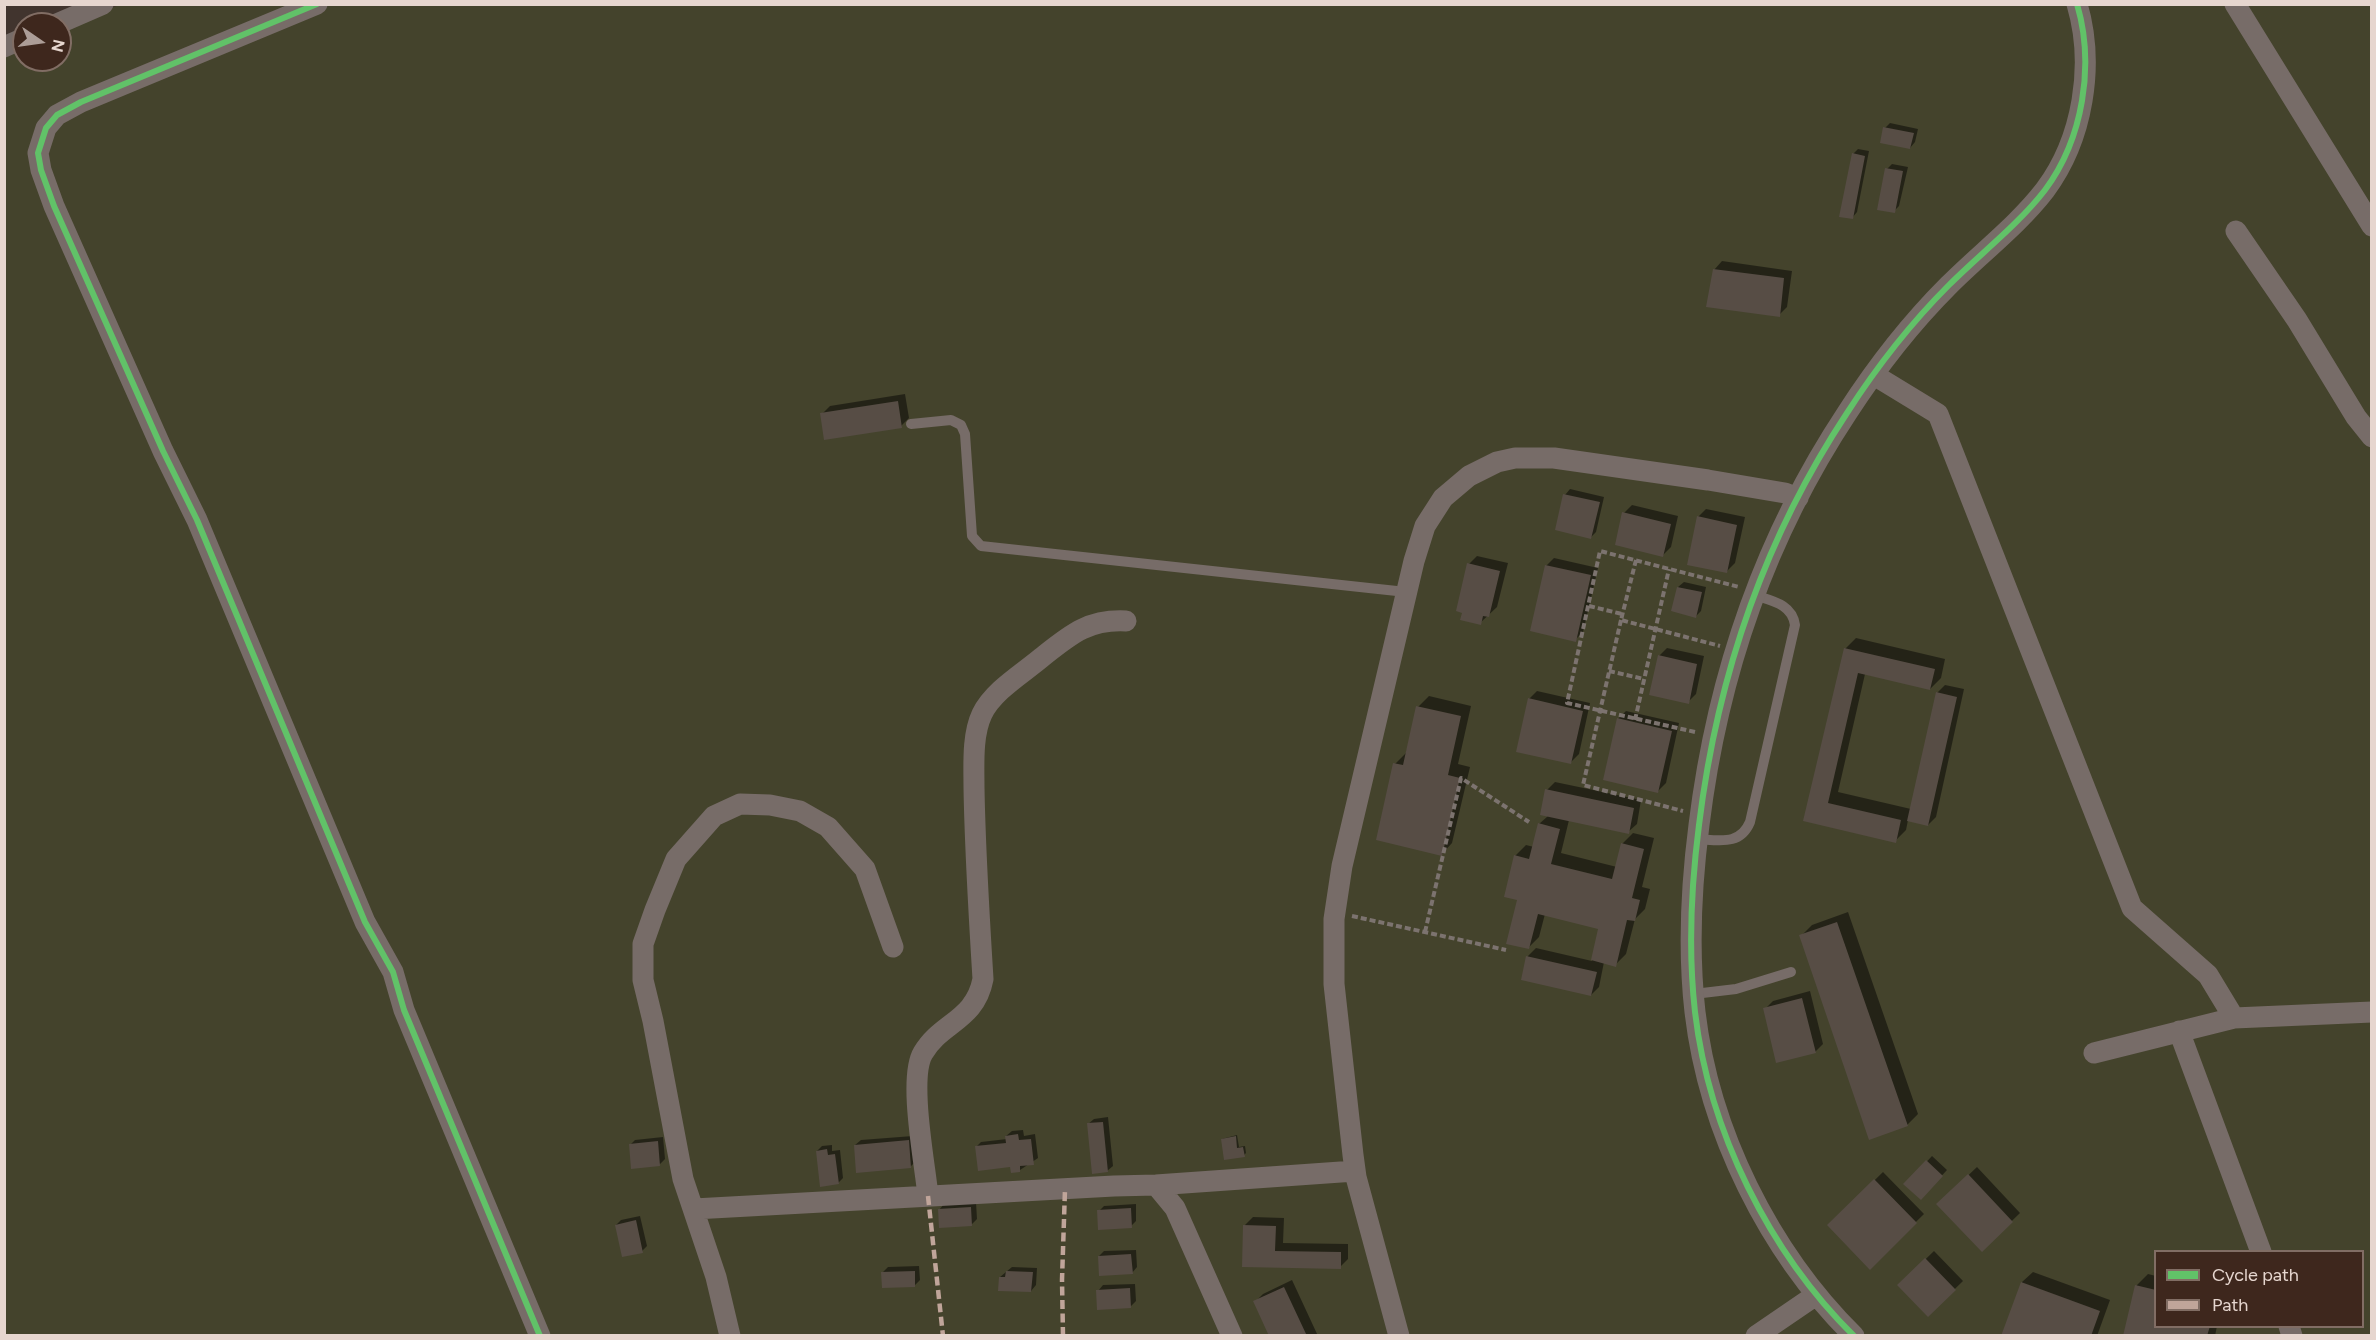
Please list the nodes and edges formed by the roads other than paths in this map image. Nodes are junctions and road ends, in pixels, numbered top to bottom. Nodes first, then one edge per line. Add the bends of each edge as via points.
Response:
1 (103, 4) edge
2 (317, 4) edge
3 (2077, 4) edge
4 (2235, 4) edge
5 (72, 17) edge
6 (2372, 226) edge
7 (2236, 231) dead end
8 (1874, 375) junction
9 (911, 424) dead end
10 (2372, 437) edge
11 (1798, 498) junction
12 (1406, 592) junction
13 (1755, 593) junction
14 (1126, 621) dead end
15 (1697, 839) junction
16 (893, 947) dead end
17 (1791, 972) dead end
18 (1694, 994) junction
19 (2372, 1012) edge
20 (2234, 1018) junction
21 (2179, 1030) junction
22 (2094, 1053) dead end
23 (1355, 1170) junction
24 (1156, 1185) junction
25 (928, 1196) junction
26 (694, 1209) junction
27 (2261, 1250) edge
28 (1816, 1295) junction
29 (540, 1335) edge
30 (730, 1335) edge
31 (1232, 1335) edge
32 (1399, 1335) edge
33 (1756, 1335) edge
34 (1854, 1335) edge

1 - 5 street
2 - 29 street via 81,102 57,115 46,128 38,153 54,206 83,273 197,520 365,922 393,972 404,1010
3 - 8 street via 2085,47 2083,97 2069,147 2056,174 2032,205 1946,288
4 - 6 street
7 - 10 street
8 - 11 street via 1846,414
8 - 20 street via 1938,414 2132,908 2208,975
9 - 12 lane via 951,420 961,425 965,434 972,536 981,546
11 - 12 street via 1708,480 1554,458 1497,462 1469,476 1434,509 1419,541
11 - 13 street
12 - 23 street via 1342,866 1335,912 1334,984
13 - 15 street via 1713,736
13 - 15 lane via 1787,608 1795,625 1750,822 1734,840
14 - 25 street via 1094,623 1063,640 999,694 980,719 975,760 975,833 983,979 971,1007 941,1032 918,1064 916,1093
15 - 18 street via 1692,912
16 - 26 street via 864,869 828,827 800,811 740,804 714,816 676,860 643,944 643,980 683,1179
17 - 18 lane via 1736,988
18 - 28 street via 1701,1047 1733,1154 1773,1232
19 - 20 street
20 - 21 street
21 - 22 street
21 - 27 street
23 - 24 street
23 - 32 street
24 - 25 street
24 - 31 street via 1175,1208
25 - 26 street
26 - 30 street
28 - 33 street
28 - 34 street

